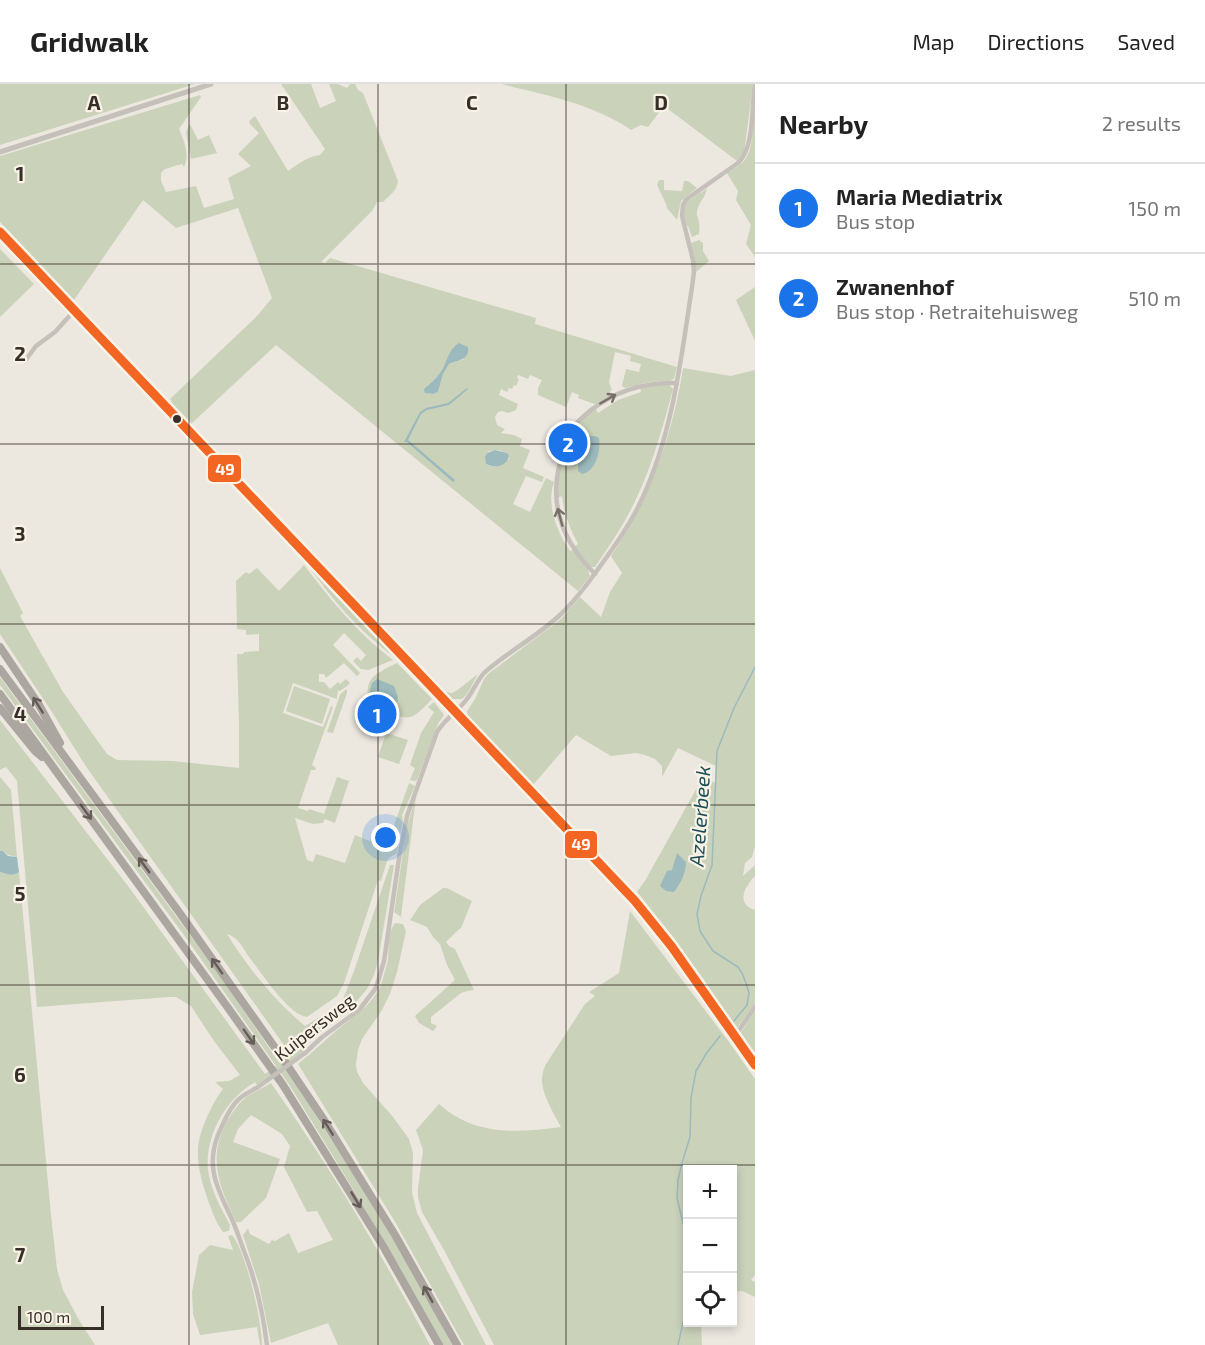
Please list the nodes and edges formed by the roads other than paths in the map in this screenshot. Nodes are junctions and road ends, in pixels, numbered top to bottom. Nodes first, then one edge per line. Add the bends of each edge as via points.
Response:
1 (211, 84) edge
2 (755, 85) edge
3 (0, 152) edge
4 (0, 232) edge
5 (74, 311) junction
6 (25, 361) dead end
7 (677, 383) junction
8 (595, 574) junction
9 (0, 647) edge
10 (0, 669) edge
11 (0, 694) edge
12 (0, 708) edge
13 (455, 711) junction
14 (51, 765) junction
15 (78, 774) junction
16 (755, 1007) edge
17 (735, 1036) junction
18 (755, 1065) edge
19 (267, 1345) edge
20 (439, 1345) edge
21 (457, 1345) edge

1 - 3 street
2 - 7 street, Kuipersweg via 747,151 738,163 686,200 681,210 694,272
4 - 5 main road
5 - 6 street
5 - 13 main road
7 - 8 street, Kuipersweg via 665,435 646,489
8 -> 7 street via 569,541 557,508 556,480 569,436 586,415 619,393 646,385
8 - 13 street, Kuipersweg via 560,616 481,676
15 -> 9 highway
10 - 15 highway
11 - 14 highway
12 - 14 highway via 34,751
13 - 17 main road via 642,910
13 - 19 street, Kuipersweg, bridge via 437,732 407,816 384,961 376,988 359,1010 241,1097 216,1137 212,1162 215,1182 245,1253
14 -> 20 highway via 283,1085
21 -> 15 highway via 324,1120
16 - 17 street
17 - 18 main road

